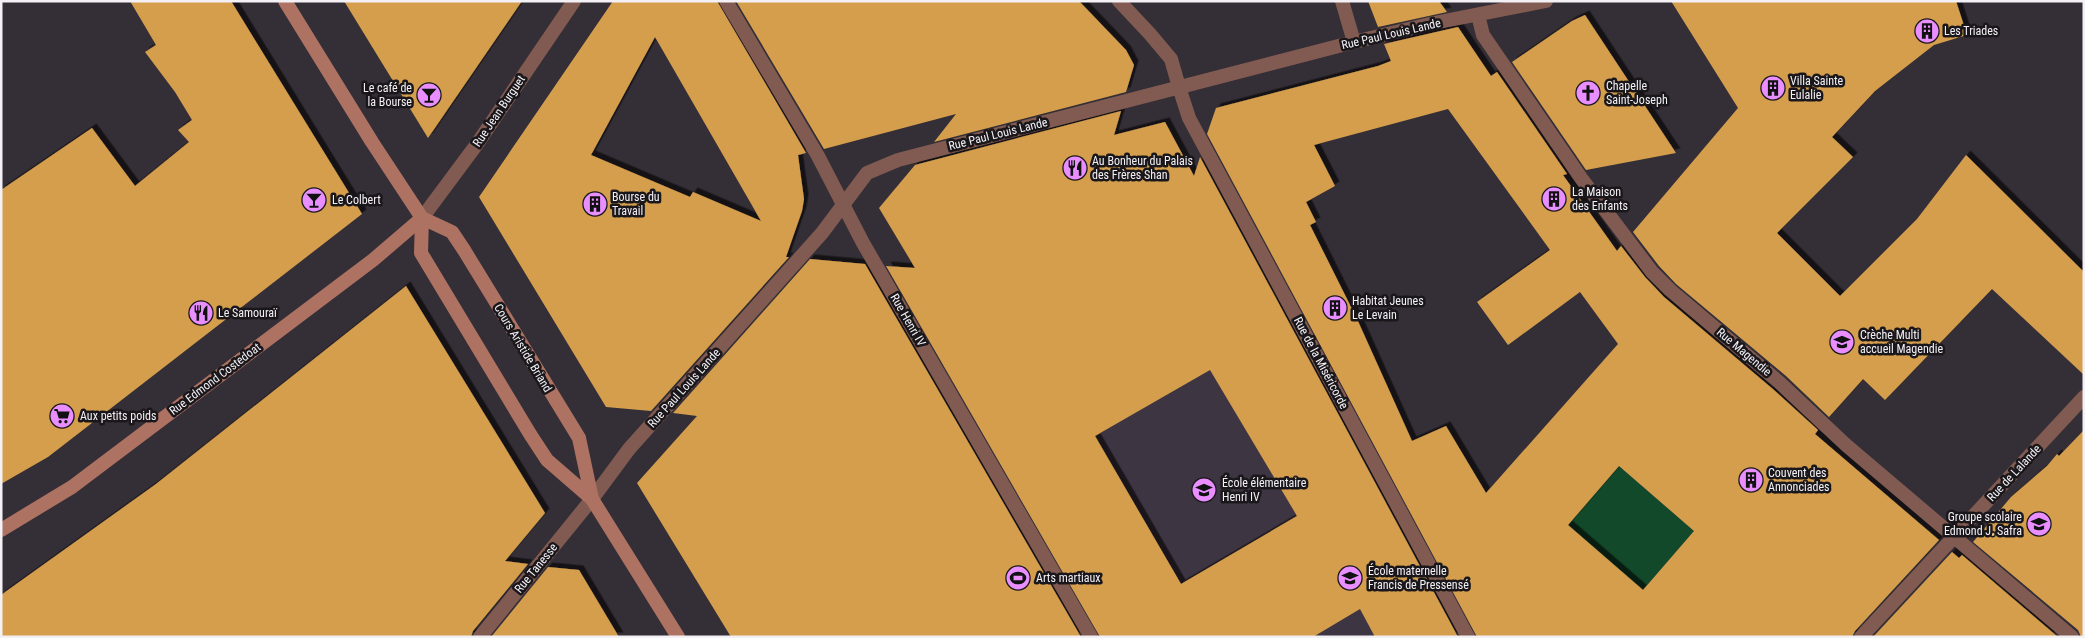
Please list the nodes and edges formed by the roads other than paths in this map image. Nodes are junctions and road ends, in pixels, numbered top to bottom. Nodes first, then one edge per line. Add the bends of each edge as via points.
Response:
1 (286, 1) edge
2 (574, 1) edge
3 (726, 1) edge
4 (1119, 1) edge
5 (1342, 1) edge
6 (1546, 1) edge
7 (1478, 15) junction
8 (1354, 42) junction
9 (1179, 87) junction
10 (844, 203) junction
11 (422, 218) junction
12 (2084, 397) edge
13 (592, 499) junction
14 (1, 530) edge
15 (1955, 538) junction
16 (480, 637) edge
17 (678, 637) edge
18 (1091, 637) edge
19 (1468, 637) edge
20 (1862, 637) edge
21 (2072, 637) edge

1 - 11 main road
2 - 11 street, Rue Jean Burguet via 477,144
3 - 10 street, Rue Henri IV
4 - 9 street, Rue de la Miséricorde via 1171,59
5 - 8 street
6 - 7 street, Rue Paul Louis Lande
7 - 8 street, Rue Paul Louis Lande
7 - 15 street, Rue Magendie via 1483,35 1581,178 1652,272
8 - 9 street, Rue Paul Louis Lande
9 - 10 street, Rue Paul Louis Lande via 898,160 867,173
9 - 19 street, Rue de la Miséricorde via 1189,118
10 - 13 street, Rue Paul Louis Lande via 630,449
10 - 18 street, Rue Henri IV via 863,243
11 - 13 main road, Cours Aristide Briand via 421,253 431,271 547,460
11 - 13 main road, Cours Aristide Briand via 452,232 578,438
11 - 14 main road, Rue Edmond Costedoat via 373,260 72,487
12 - 15 street, Rue de Lalande
13 - 16 street, Rue Tanesse
13 - 17 main road, Cours Aristide Briand
15 - 20 street, Rue de Lalande
15 - 21 street, Rue Magendie

